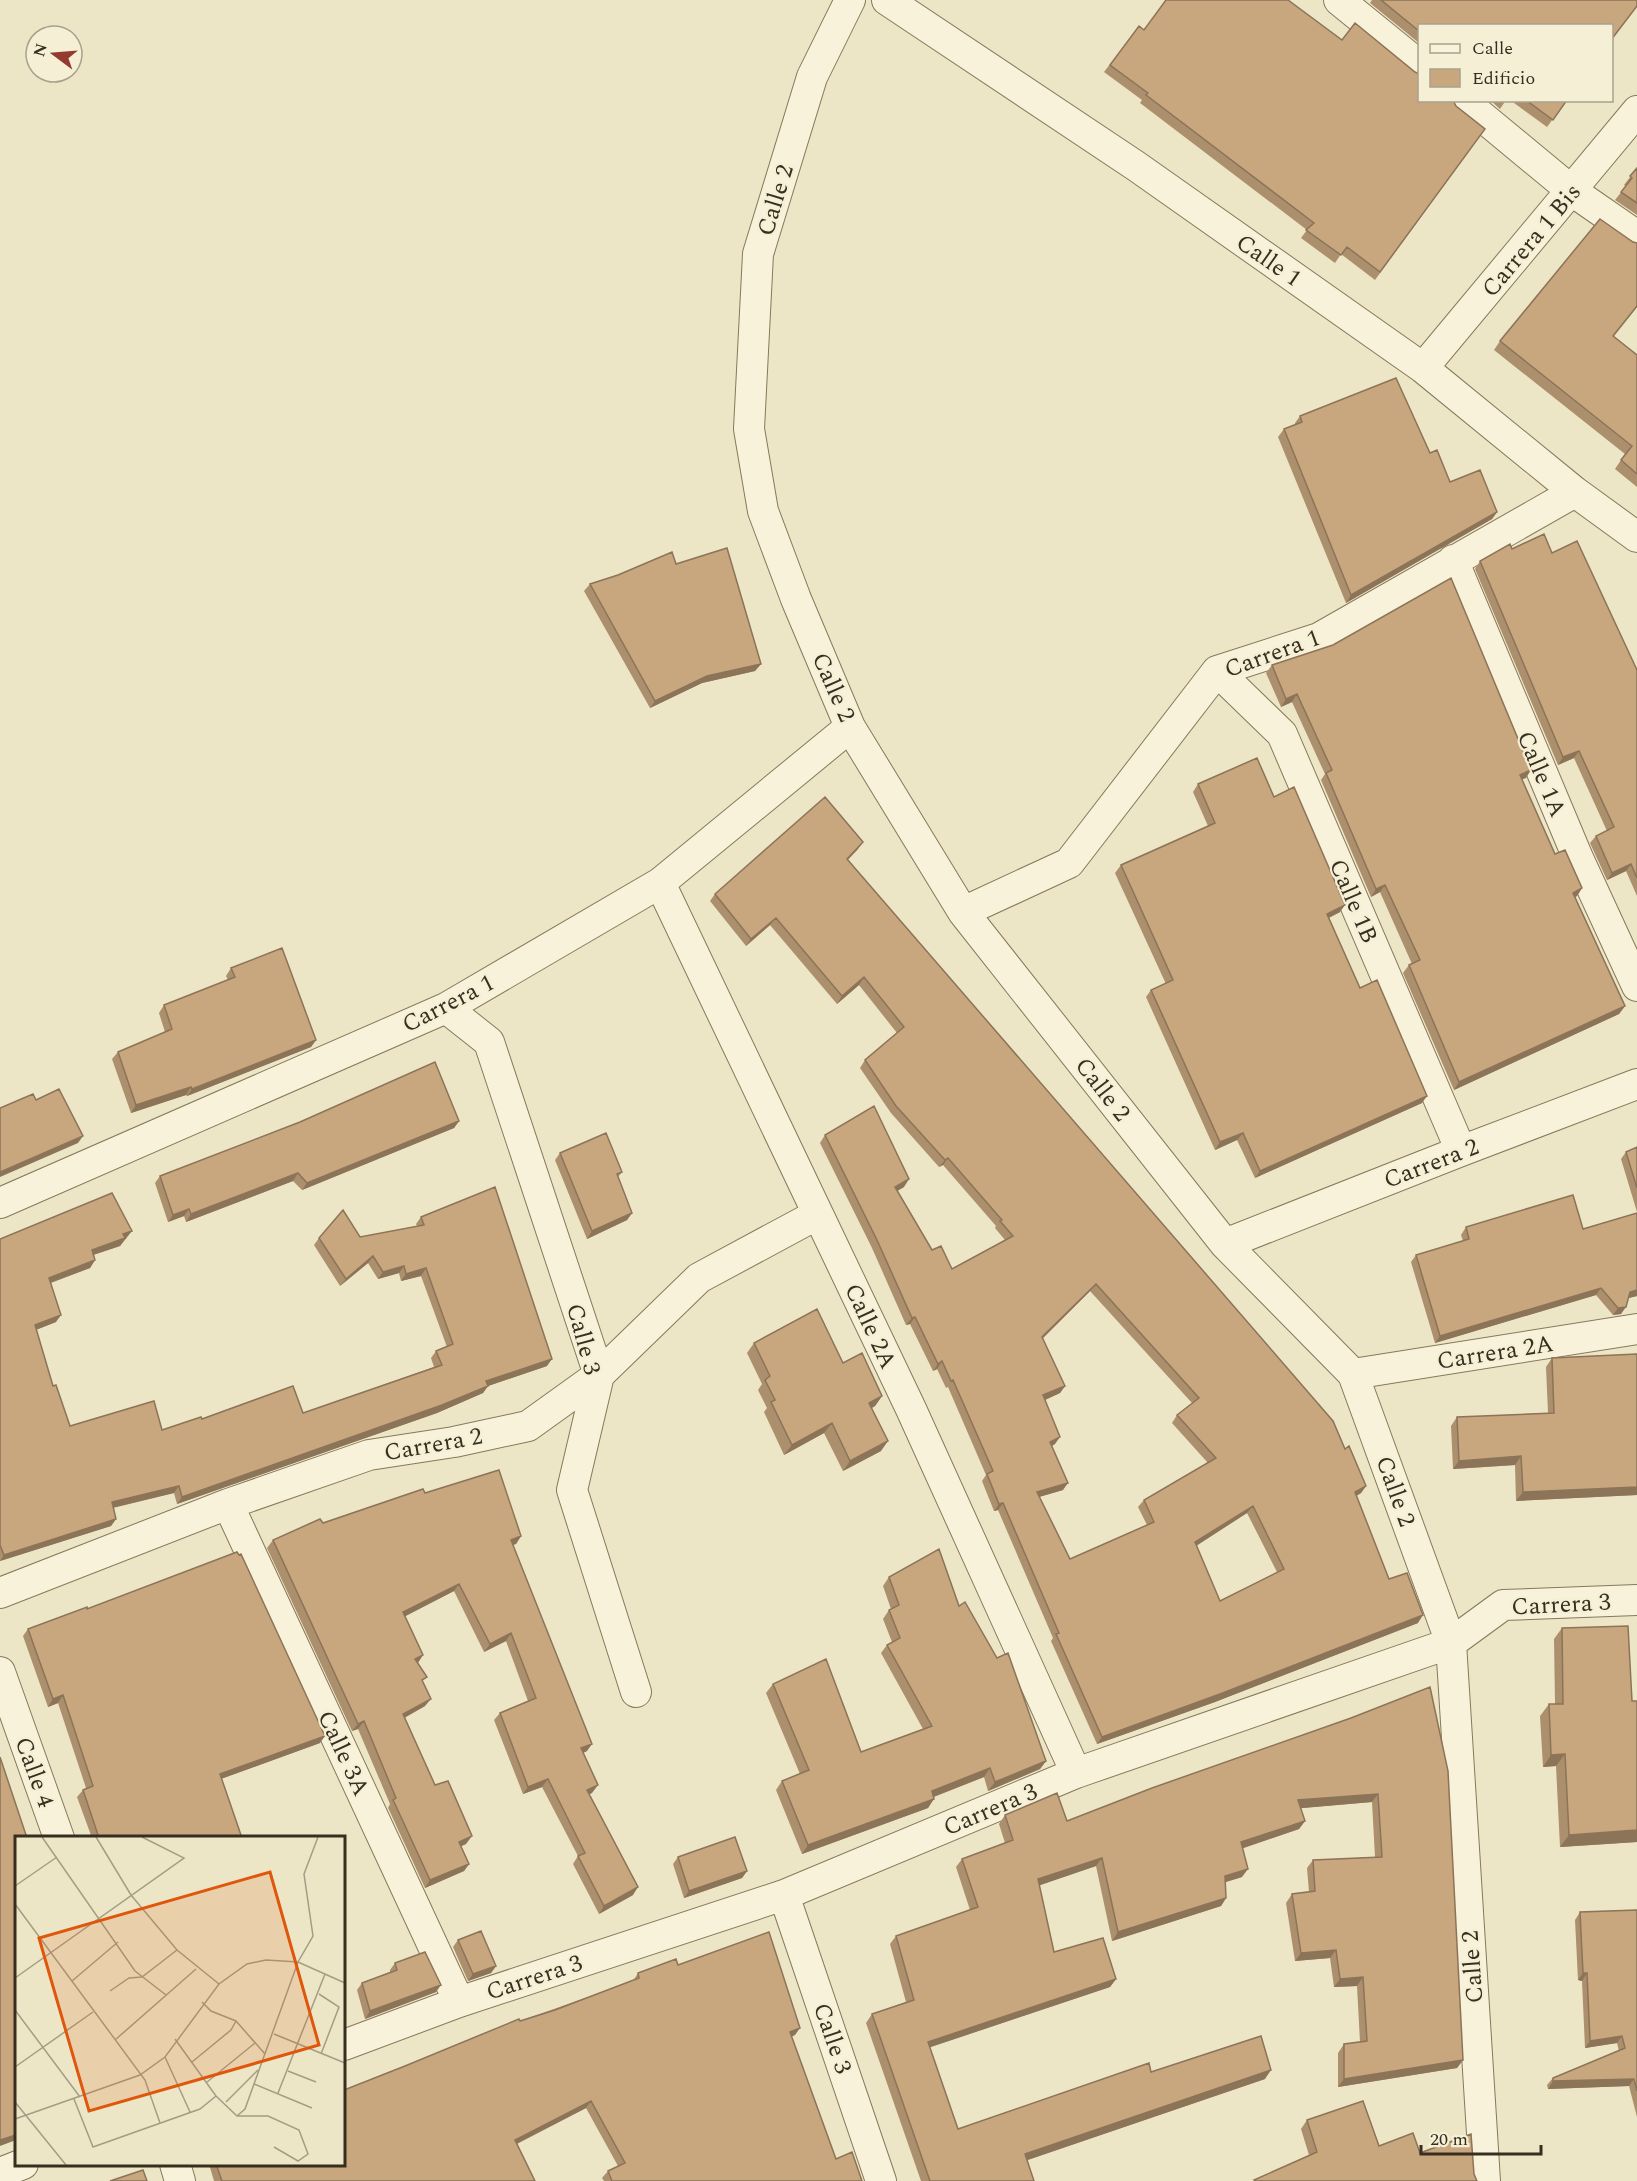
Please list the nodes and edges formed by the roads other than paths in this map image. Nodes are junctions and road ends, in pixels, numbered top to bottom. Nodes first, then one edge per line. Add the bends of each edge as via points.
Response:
1 (850, 0) edge
2 (887, 0) edge
3 (1339, 0) edge
4 (1418, 65) edge
5 (1464, 102) edge
6 (1637, 111) edge
7 (1572, 191) junction
8 (1637, 236) edge
9 (1423, 368) junction
10 (1575, 492) junction
11 (1637, 537) edge
12 (1453, 560) junction
13 (1217, 671) junction
14 (850, 727) junction
15 (660, 883) junction
16 (963, 912) junction
17 (1637, 986) edge
18 (446, 1008) junction
19 (1637, 1084) edge
20 (1461, 1151) junction
21 (0, 1203) edge
22 (818, 1214) junction
23 (1226, 1244) junction
24 (1637, 1329) edge
25 (1353, 1374) junction
26 (599, 1375) junction
27 (228, 1504) junction
28 (0, 1593) edge
29 (1637, 1600) edge
30 (1451, 1643) junction
31 (0, 1672) edge
32 (636, 1692) dead end
33 (1076, 1773) junction
34 (58, 1836) edge
35 (784, 1895) junction
36 (459, 2002) junction
37 (345, 2045) edge
38 (18, 2166) edge
39 (176, 2166) edge
40 (0, 2173) edge
41 (180, 2181) edge
42 (881, 2181) edge
43 (1485, 2181) edge

1 - 14 street, Calle 2 via 812,77 758,254 749,429 763,511
2 - 9 street, Calle 1 via 1136,166
3 - 4 street
5 - 7 street
6 - 7 street, Carrera 1 Bis
7 - 8 street
7 - 9 street, Carrera 1 Bis
9 - 10 street, Calle 1
10 - 11 street, Calle 1
10 - 12 street, Carrera 1
12 - 13 street, Carrera 1 via 1319,638
12 - 17 street, Calle 1A via 1578,858
13 - 16 street, Carrera 1 via 1069,863
13 - 20 street, Calle 1B via 1282,734
14 - 15 street, Carrera 1
14 - 16 street, Calle 2
15 - 18 street, Carrera 1
15 - 22 street, Calle 2A
16 - 23 street, Calle 2
18 - 21 street, Carrera 1
18 - 26 street, Calle 3 via 489,1042
19 - 20 street, Carrera 2
20 - 23 street, Carrera 2
22 - 26 street, Carrera 2 via 699,1278
22 - 33 street, Calle 2A
23 - 25 street, Calle 2
24 - 25 street, Carrera 2A
25 - 30 street, Calle 2
26 - 27 street, Carrera 2 via 528,1426 369,1455
26 - 32 street, Calle 3 via 572,1491
27 - 28 street, Carrera 2
27 - 36 street, Calle 3A
29 - 30 street, Carrera 3 via 1503,1605
30 - 33 street, Carrera 3
30 - 43 street, Calle 2
31 - 34 street, Calle 4
33 - 35 street, Carrera 3
35 - 36 street, Carrera 3
35 - 42 street, Calle 3
36 - 37 street, Carrera 3
38 - 40 street
39 - 41 street

